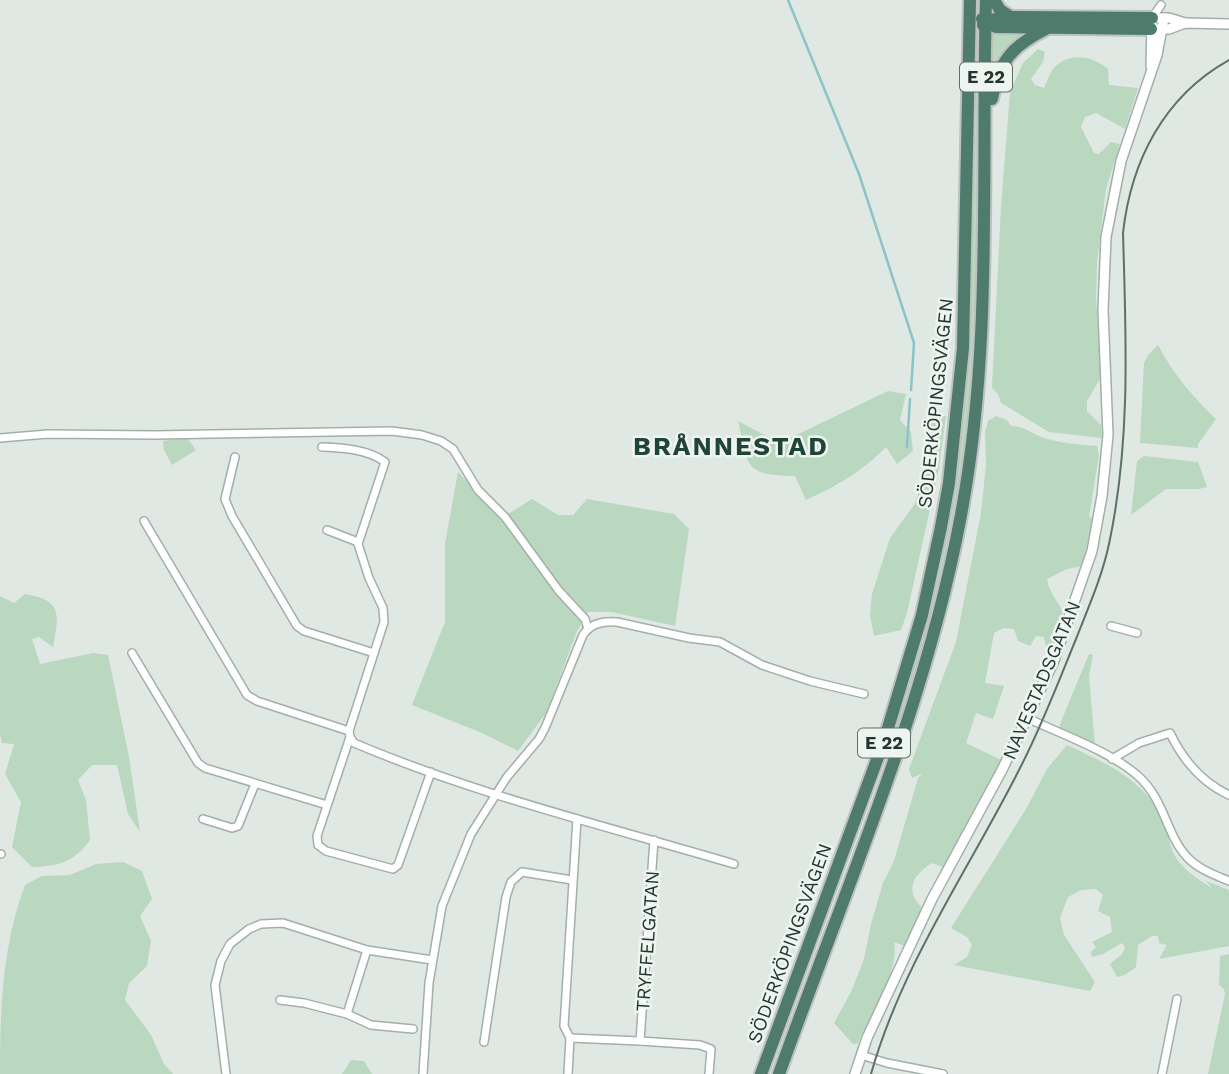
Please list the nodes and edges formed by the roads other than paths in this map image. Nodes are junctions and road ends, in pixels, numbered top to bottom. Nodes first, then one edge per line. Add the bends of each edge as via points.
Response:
1 (986, 0) edge
2 (994, 0) edge
3 (970, 1) edge
4 (1011, 17) junction
5 (986, 23) junction
6 (1158, 23) junction
7 (1229, 24) edge
8 (1048, 28) junction
9 (971, 43) junction
10 (986, 130) junction
11 (0, 438) edge
12 (322, 447) dead end
13 (235, 457) dead end
14 (144, 522) dead end
15 (327, 530) dead end
16 (358, 542) junction
17 (1111, 626) dead end
18 (587, 628) junction
19 (1137, 633) dead end
20 (132, 653) dead end
21 (373, 653) junction
22 (864, 694) dead end
23 (1027, 718) junction
24 (349, 734) junction
25 (1112, 759) junction
26 (431, 772) junction
27 (254, 784) junction
28 (497, 794) junction
29 (1229, 795) edge
30 (327, 805) junction
31 (203, 819) dead end
32 (577, 819) junction
33 (654, 840) junction
34 (734, 864) dead end
35 (572, 880) junction
36 (1229, 881) edge
37 (367, 950) junction
38 (432, 960) junction
39 (1177, 999) dead end
40 (280, 1000) dead end
41 (346, 1014) junction
42 (413, 1029) dead end
43 (570, 1038) junction
44 (640, 1041) junction
45 (484, 1042) dead end
46 (861, 1055) junction
47 (226, 1074) edge
48 (424, 1074) edge
49 (568, 1074) edge
50 (709, 1074) edge
51 (761, 1074) edge
52 (779, 1074) edge
53 (855, 1074) edge
54 (943, 1074) edge
55 (1162, 1074) edge

1 - 5 highway, SÖDERKÖPINGSVÄGEN / E 22
2 - 4 highway
3 - 5 highway
3 - 9 highway, SÖDERKÖPINGSVÄGEN / E 22
4 - 5 highway
4 - 6 highway
5 - 8 highway
5 - 9 highway
5 - 10 highway, SÖDERKÖPINGSVÄGEN / E 22
6 - 7 street
6 - 8 highway
6 - 23 street, NAVESTADSGATAN via 1152,71 1126,144 1106,237 1103,310 1108,435 1098,526 1071,615
8 - 10 highway via 1006,57 994,87
9 - 51 highway, SÖDERKÖPINGSVÄGEN / E 22 via 963,348 941,527 922,615 886,738
10 - 52 highway, SÖDERKÖPINGSVÄGEN / E 22 via 977,391 951,564 902,742
11 - 18 street via 392,431 441,441 453,449 478,489 505,517
12 - 16 street via 376,455 385,462
13 - 21 street via 225,499 297,626
14 - 24 street, TRYFFELGATAN via 247,695
15 - 16 street
16 - 21 street via 383,608 384,622
17 - 19 street
18 - 22 street via 617,622 720,642 762,665
18 - 28 street via 541,735
20 - 27 street via 198,763
21 - 24 street
23 - 25 street
23 - 46 street, NAVESTADSGATAN via 932,899
24 - 26 street, TRYFFELGATAN via 354,743
24 - 30 street
25 - 29 street via 1139,743 1170,733 1198,774
25 - 36 street via 1149,788 1187,858
26 - 28 street, TRYFFELGATAN
26 - 30 street via 393,869 318,845
27 - 30 street
27 - 31 street via 239,826
28 - 32 street, TRYFFELGATAN
28 - 38 street via 471,834 456,869 442,906
32 - 33 street, TRYFFELGATAN
32 - 35 street
33 - 34 street, TRYFFELGATAN
33 - 44 street, TRYFFELGATAN
35 - 43 street via 564,1026
35 - 45 street via 522,872 511,881
37 - 38 street
37 - 41 street
37 - 47 street via 283,923 261,924 239,934 221,961 215,985
38 - 48 street
39 - 55 street
40 - 41 street
41 - 42 street via 371,1025
43 - 44 street
43 - 49 street
44 - 50 street via 711,1049
46 - 53 street, NAVESTADSGATAN
46 - 54 street

